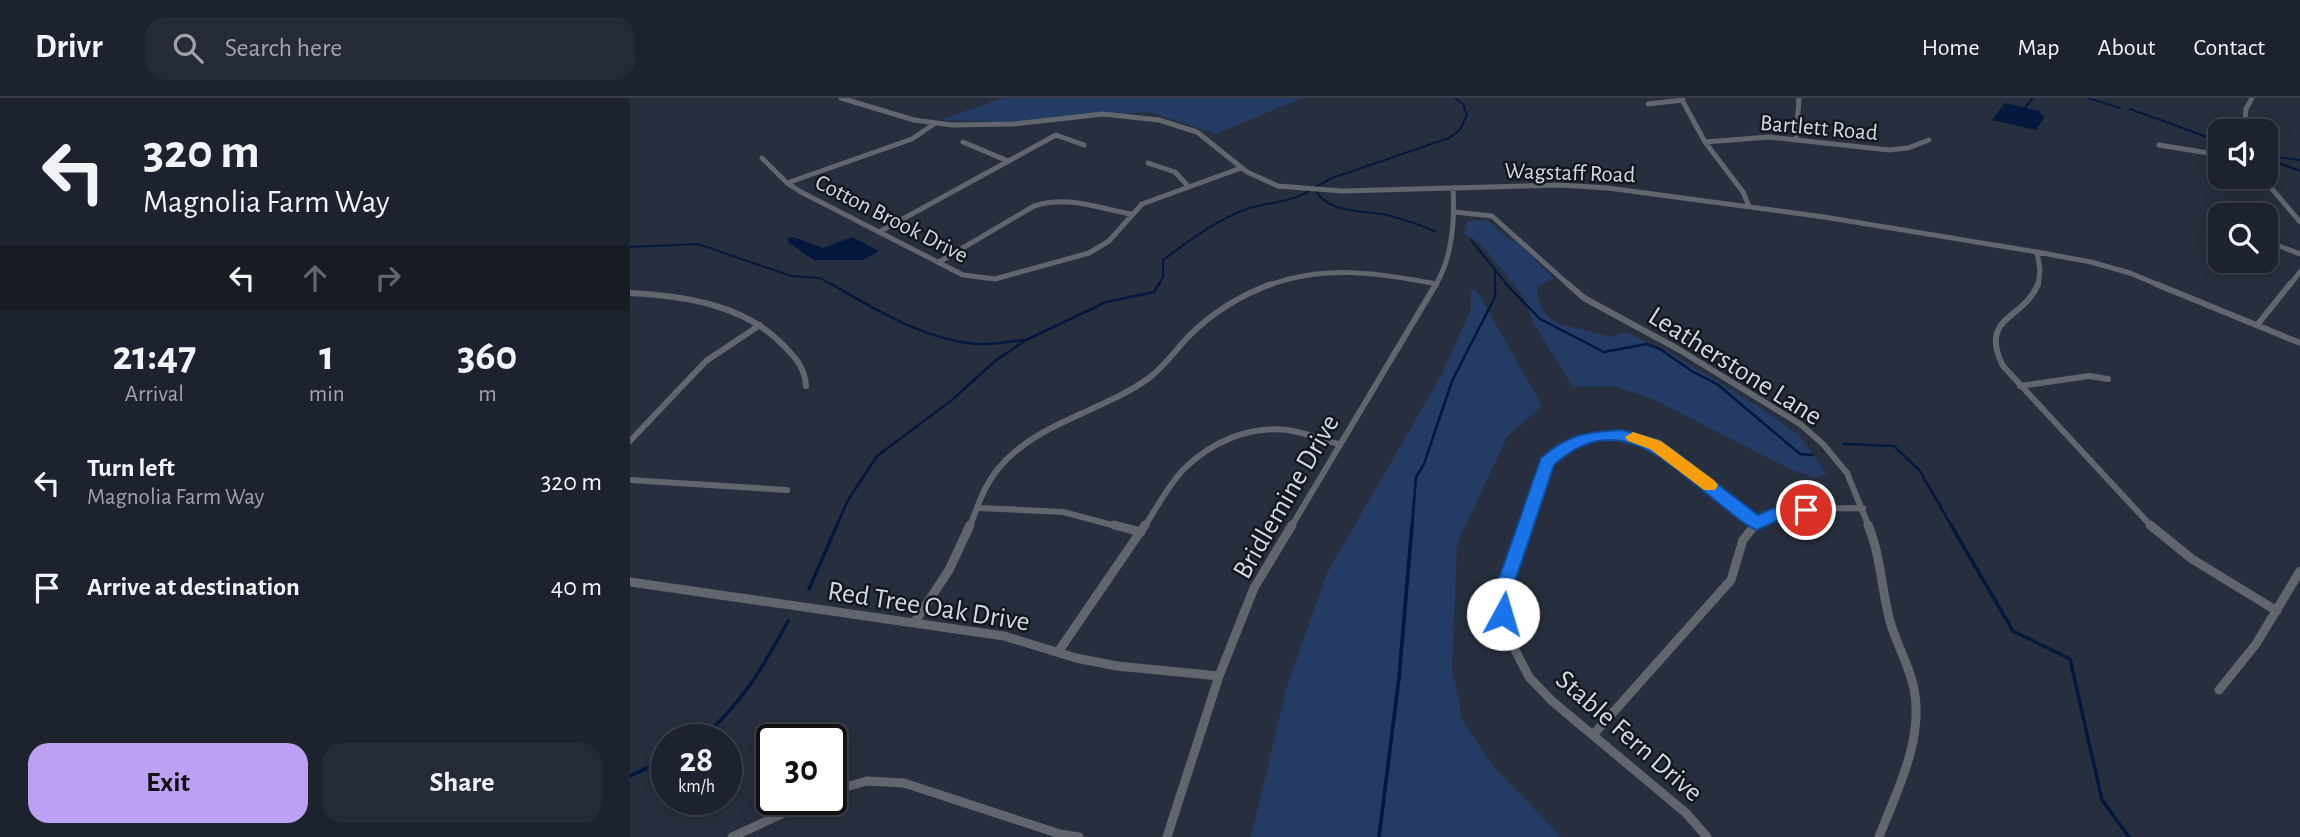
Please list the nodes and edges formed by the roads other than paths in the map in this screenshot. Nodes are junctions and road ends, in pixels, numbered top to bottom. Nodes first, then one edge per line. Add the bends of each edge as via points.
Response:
1 (841, 98) edge
2 (1799, 98) edge
3 (2252, 98) edge
4 (1682, 99) edge
5 (1648, 103) dead end
6 (2245, 119) edge
7 (934, 124) junction
8 (1796, 140) junction
9 (1929, 140) dead end
10 (963, 142) dead end
11 (1705, 142) junction
12 (1084, 145) dead end
13 (2159, 145) dead end
14 (2208, 153) edge
15 (762, 158) dead end
16 (1008, 161) junction
17 (1148, 163) dead end
18 (1241, 168) junction
19 (787, 183) junction
20 (1189, 187) junction
21 (1452, 188) junction
22 (2272, 189) edge
23 (1749, 206) junction
24 (1455, 212) junction
25 (1131, 214) junction
26 (2300, 222) edge
27 (879, 232) junction
28 (2278, 246) edge
29 (2037, 251) junction
30 (2300, 254) edge
31 (939, 262) junction
32 (2300, 271) edge
33 (1437, 284) junction
34 (630, 293) edge
35 (2258, 324) junction
36 (760, 325) junction
37 (2300, 342) edge
38 (2108, 379) dead end
39 (806, 386) dead end
40 (2020, 386) junction
41 (630, 441) edge
42 (1339, 444) junction
43 (630, 480) edge
44 (787, 490) dead end
45 (979, 508) junction
46 (1863, 508) junction
47 (1757, 523) junction
48 (1141, 532) junction
49 (2300, 571) edge
50 (630, 582) edge
51 (2277, 611) junction
52 (914, 623) junction
53 (1058, 652) junction
54 (1219, 676) junction
55 (2219, 690) dead end
56 (1593, 735) junction
57 (847, 784) edge
58 (780, 815) edge
59 (732, 837) edge
60 (1079, 837) edge
61 (1167, 837) edge
62 (1707, 837) edge
63 (1879, 837) edge

1 - 7 street, Wagstaff Road
2 - 8 street
3 - 6 street
4 - 5 street
4 - 11 street
7 - 18 street, Wagstaff Road via 994,125 1126,115 1197,132
7 - 19 street via 912,139
8 - 9 street, Bartlett Road via 1889,150
8 - 11 street, Bartlett Road via 1756,137
10 - 16 street
11 - 23 street
12 - 16 street via 1056,135
13 - 14 street
15 - 19 street, Cotton Brook Drive
16 - 27 street
17 - 20 street via 1175,172
18 - 20 street, Cotton Brook Drive
18 - 21 street, Wagstaff Road via 1278,186 1342,191
19 - 27 street, Cotton Brook Drive
20 - 25 street, Cotton Brook Drive via 1149,199
21 - 23 street, Wagstaff Road via 1575,186
21 - 24 street, Bridlemine Drive
22 - 26 street
23 - 29 street, Wagstaff Road
24 - 33 street, Bridlemine Drive via 1451,248
24 - 46 street, Leatherstone Lane via 1492,216 1584,298 1800,424 1847,472
25 - 31 street via 1075,201 1050,201
25 - 31 street, Cotton Brook Drive via 1109,241 1089,253 1008,278 975,278
27 - 31 street, Cotton Brook Drive
28 - 30 street
29 - 35 street, Wagstaff Road via 2130,273
29 - 40 street via 2040,280 2035,293 1995,333 1996,352
32 - 35 street
33 - 42 street, Bridlemine Drive
33 - 45 street via 1368,270 1333,269 1291,276 1252,292 1199,327 1142,383 1015,452 992,477
34 - 36 street via 720,307
35 - 37 street, Wagstaff Road
36 - 39 street via 784,343 806,373
36 - 41 street via 706,361
38 - 40 street via 2090,376
40 - 51 street via 2155,530 2192,559
42 - 48 street via 1285,430 1260,430 1216,444 1182,471
42 - 54 street, Bridlemine Drive via 1254,588
43 - 44 street
45 - 48 street via 1063,512
45 - 52 street via 958,554
46 - 47 street via 1790,511
46 - 63 street, Leatherstone Lane via 1878,548 1888,615 1914,689 1917,720 1909,758
47 - 56 street via 1743,540 1731,580
47 - 56 street, Stable Fern Drive via 1675,458 1637,438 1586,438 1563,447 1547,462 1504,587 1503,614 1530,677
48 - 53 street
49 - 51 street
50 - 52 street, Red Tree Oak Drive
51 - 55 street
52 - 53 street, Red Tree Oak Drive via 1004,636
53 - 54 street, Red Tree Oak Drive via 1117,666
54 - 61 street, Bridlemine Drive
56 - 62 street, Stable Fern Drive via 1686,813
57 - 60 street via 881,778 904,783 1060,835
58 - 59 street

